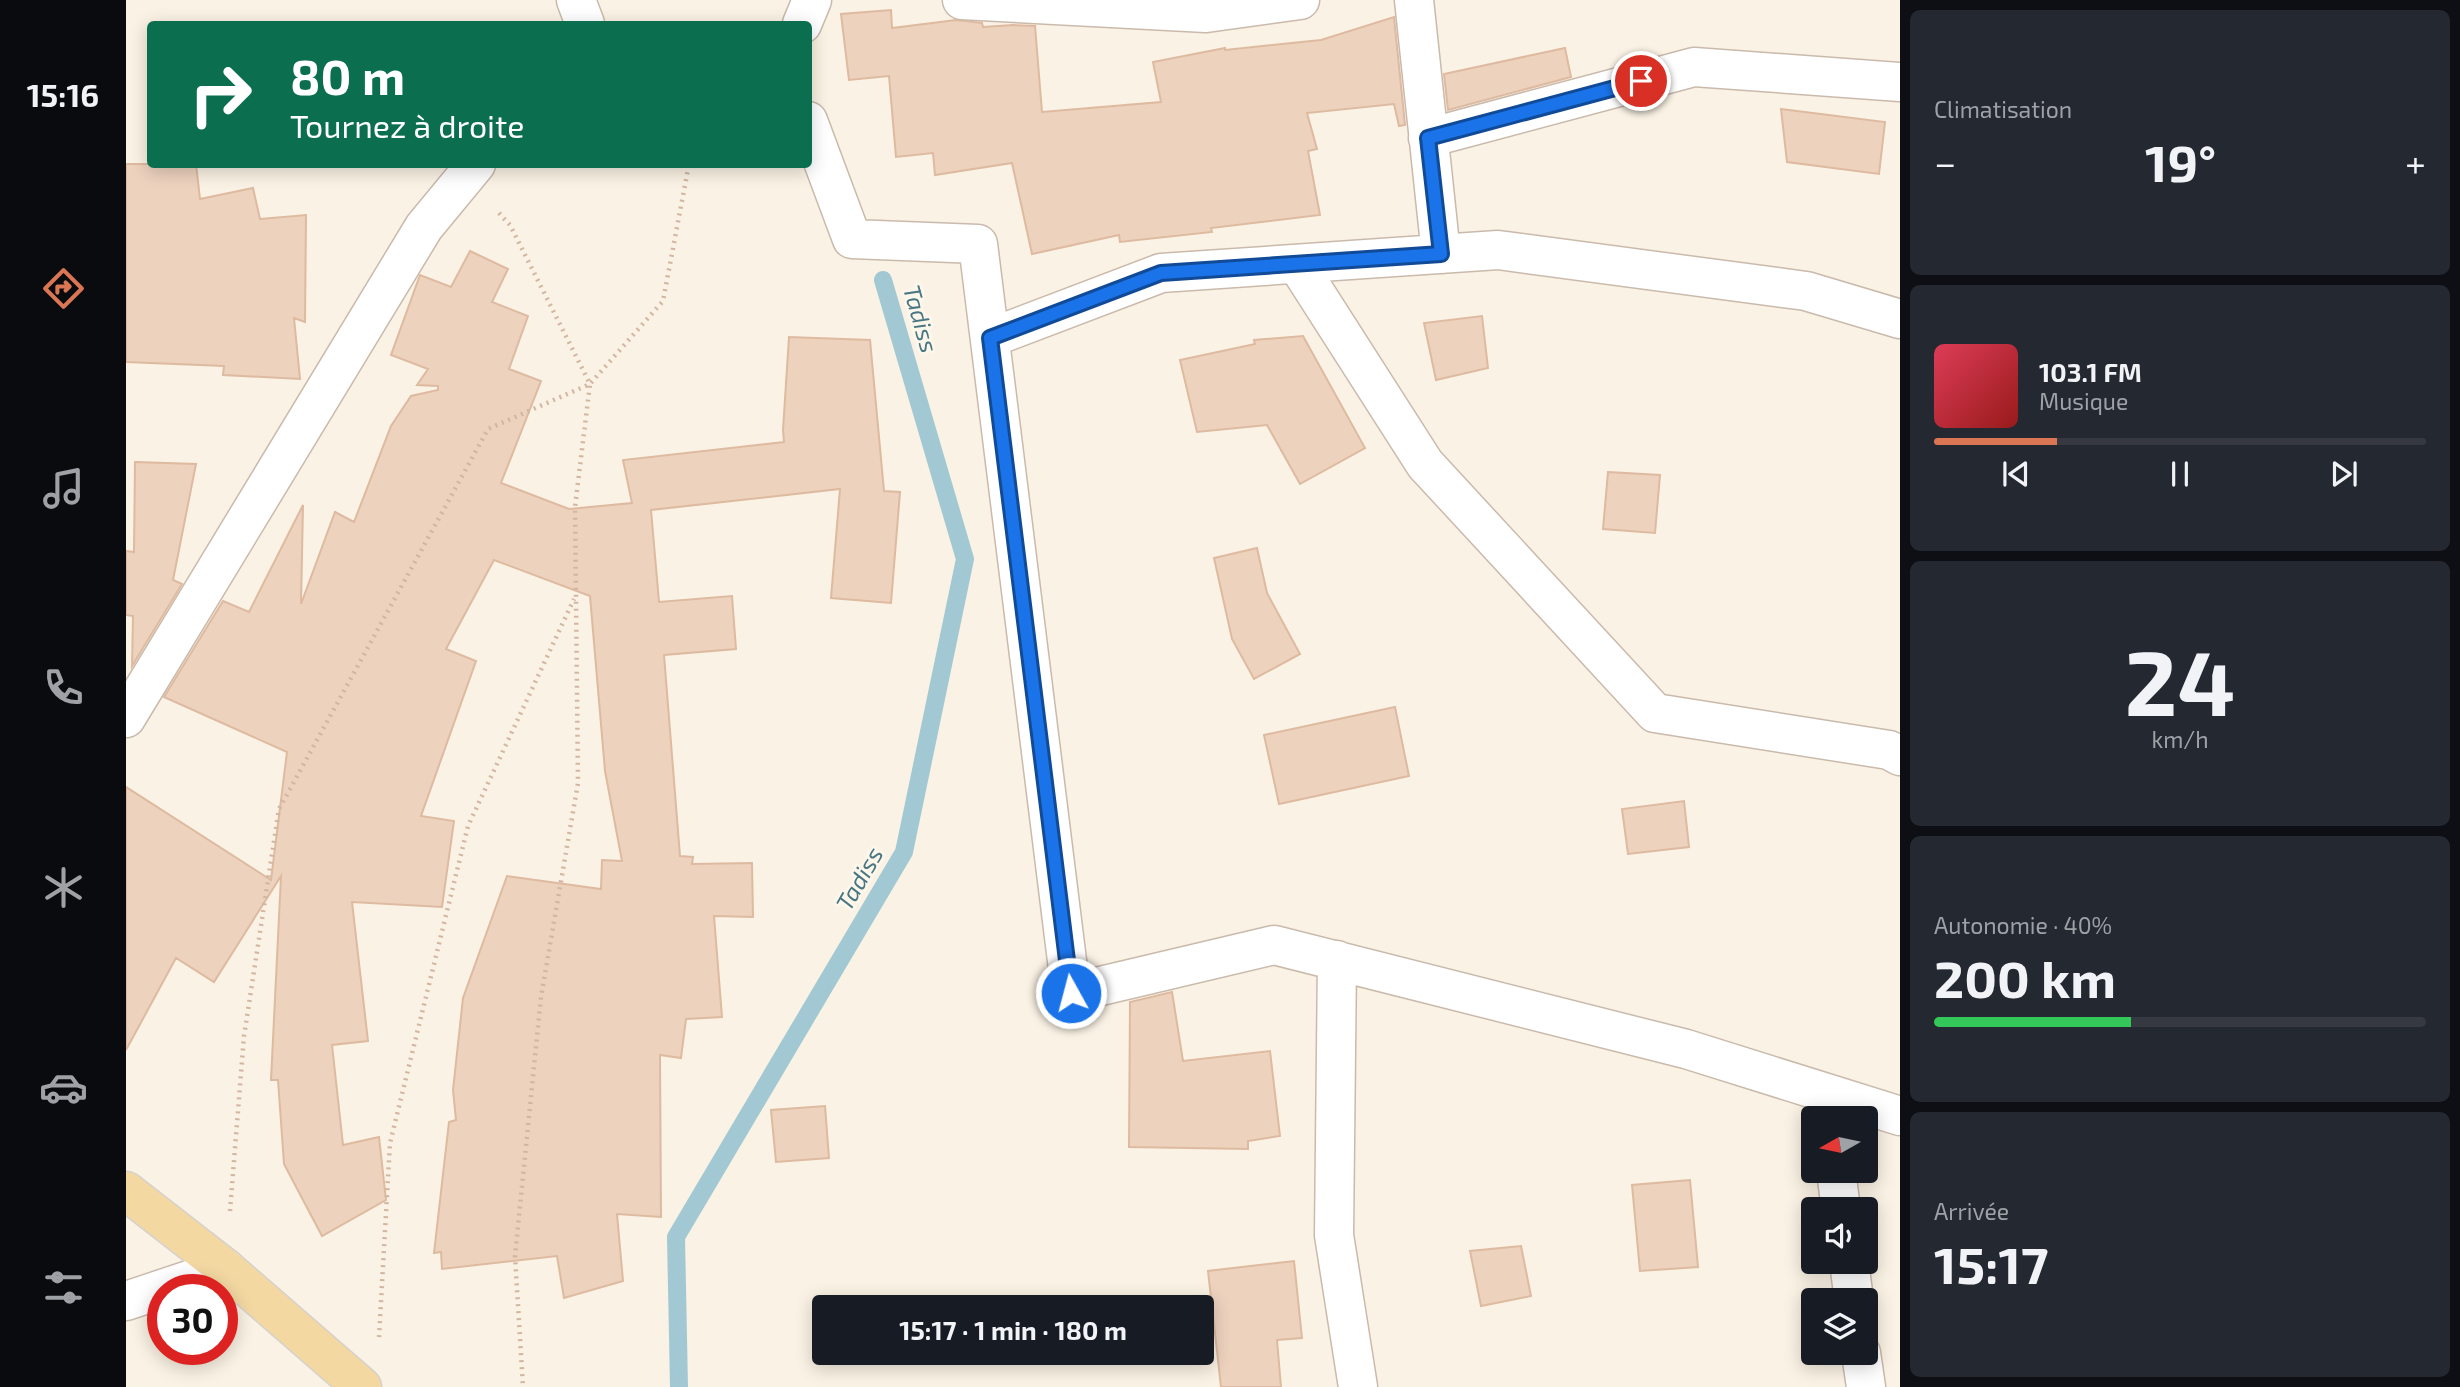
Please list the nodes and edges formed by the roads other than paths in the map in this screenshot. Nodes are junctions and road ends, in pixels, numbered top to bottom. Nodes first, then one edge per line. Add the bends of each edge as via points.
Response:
1 (812, 0) edge
2 (962, 0) edge
3 (1300, 0) edge
4 (1414, 0) edge
5 (803, 21) edge
6 (1900, 82) edge
7 (812, 132) edge
8 (1428, 138) junction
9 (470, 171) edge
10 (1441, 254) junction
11 (1297, 264) junction
12 (1900, 319) edge
13 (990, 338) junction
14 (126, 718) edge
15 (1900, 756) edge
16 (1337, 960) junction
17 (1827, 1105) edge
18 (1900, 1116) edge
19 (126, 1191) edge
20 (225, 1268) junction
21 (126, 1301) edge
22 (1863, 1365) edge
23 (362, 1387) edge
24 (1358, 1387) edge
25 (1866, 1387) edge

1 - 5 street
2 - 3 street via 1206,13
4 - 8 street
6 - 8 street via 1694,67
7 - 13 street via 852,239 978,244
8 - 10 street
9 - 14 street via 425,227
10 - 11 street
10 - 12 street via 1498,250 1806,291
11 - 13 street via 1161,273
11 - 15 street via 1425,464 1655,713 1889,750
13 - 16 street via 1071,993 1274,945
16 - 17 street via 1686,1049
16 - 24 street via 1334,1235
17 - 18 street
19 - 20 main road
20 - 21 street
20 - 23 main road
22 - 25 street

